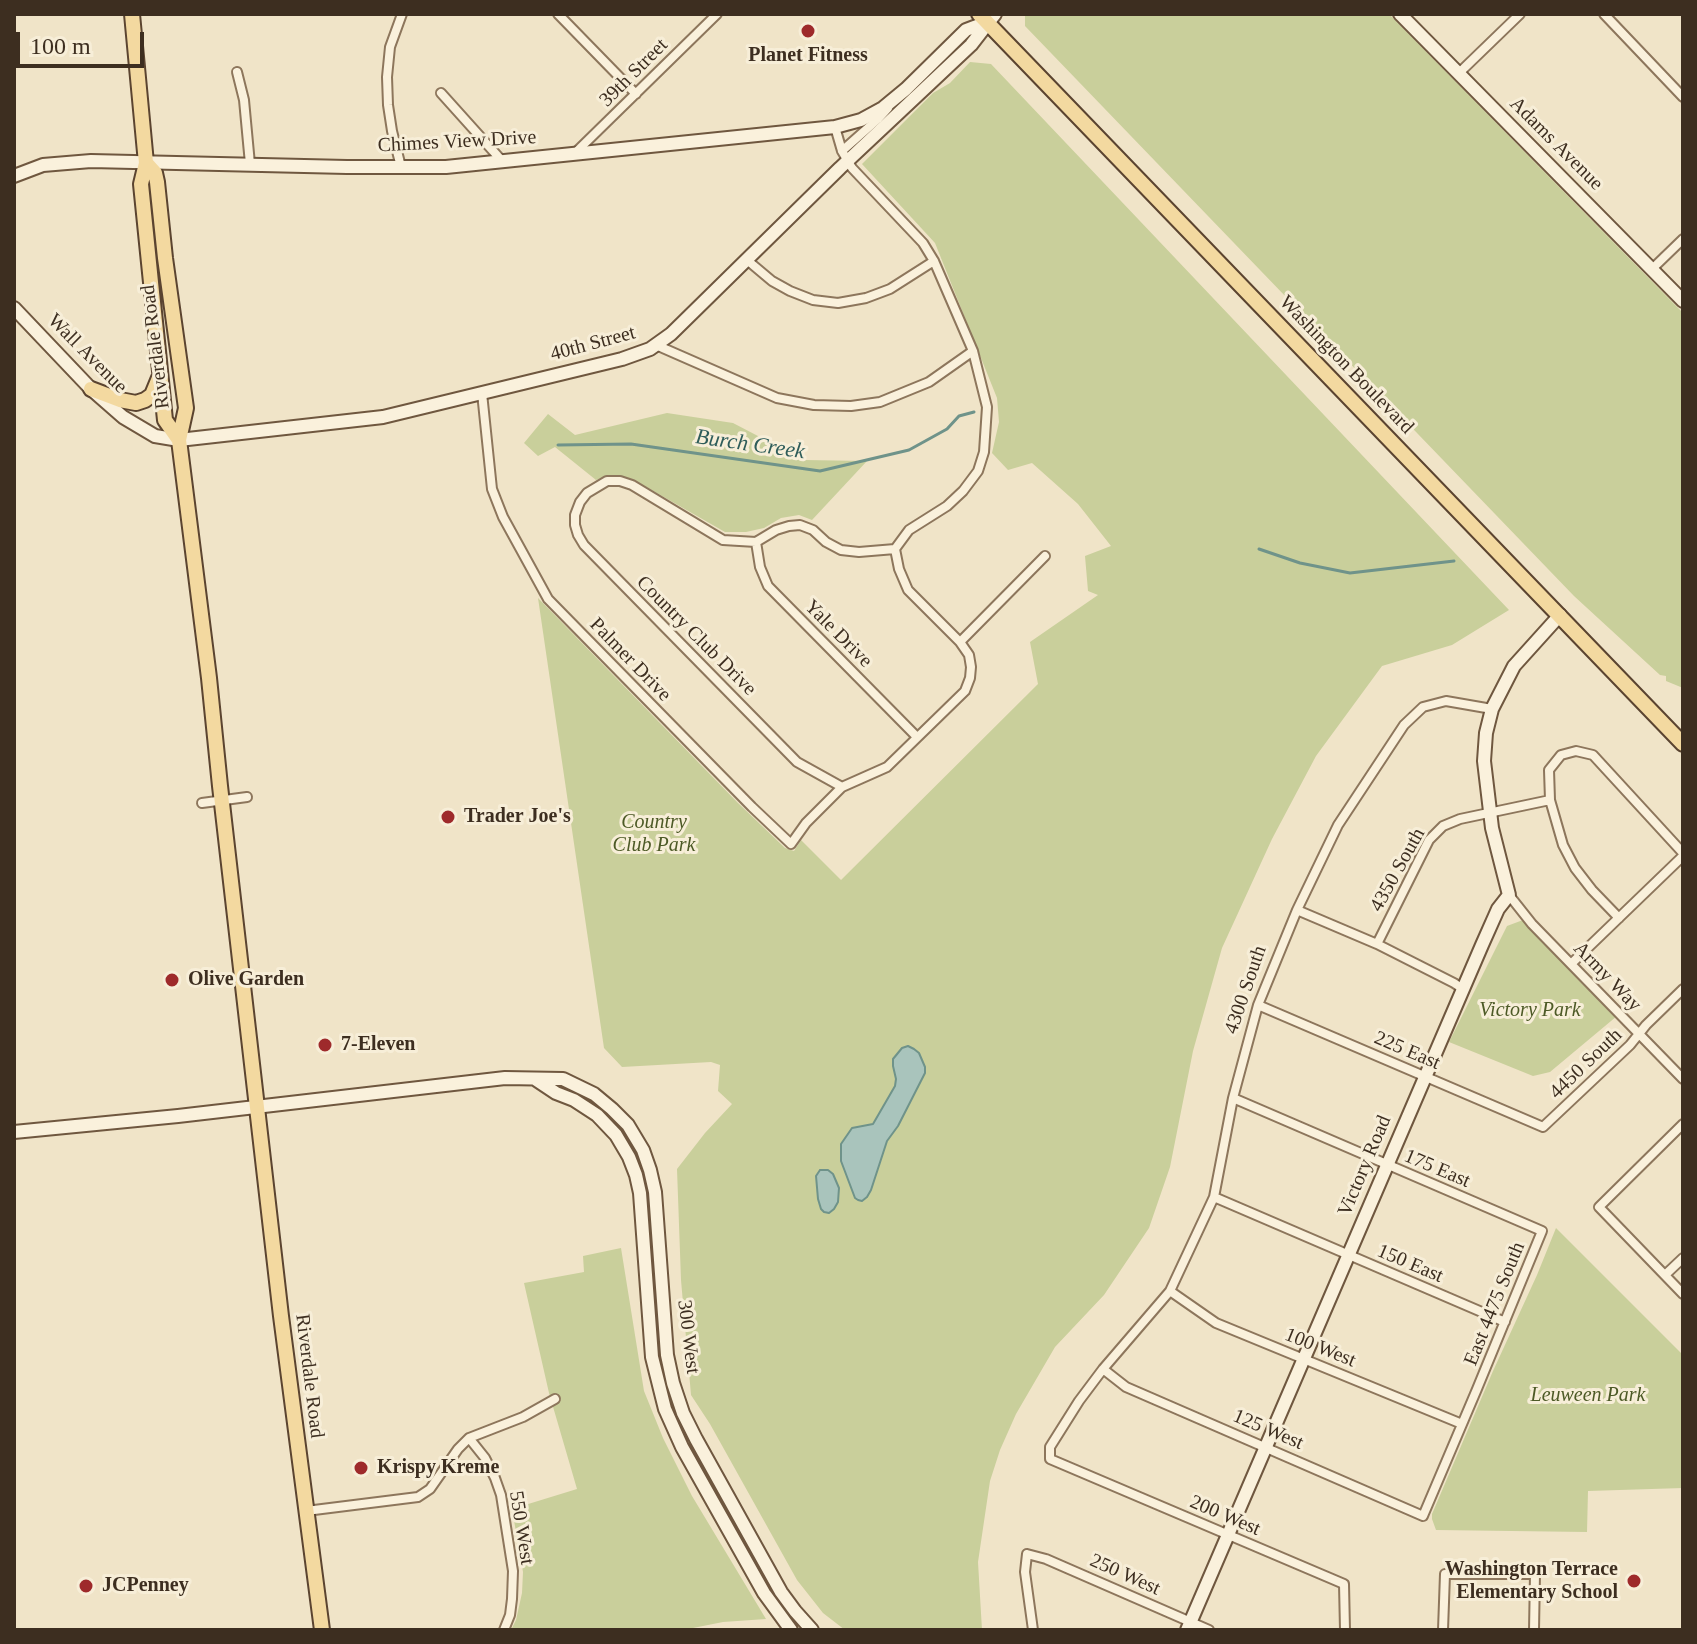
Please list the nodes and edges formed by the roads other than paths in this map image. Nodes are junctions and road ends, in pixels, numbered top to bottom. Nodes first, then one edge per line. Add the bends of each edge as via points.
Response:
1 (132, 14) edge
2 (402, 14) edge
3 (558, 14) edge
4 (717, 14) edge
5 (1400, 14) edge
6 (1520, 14) edge
7 (1604, 14) edge
8 (987, 17) edge
9 (237, 72) dead end
10 (1459, 73) junction
11 (441, 93) dead end
12 (636, 94) junction
13 (1683, 97) edge
14 (896, 99) junction
15 (835, 127) junction
16 (573, 154) junction
17 (844, 156) junction
18 (503, 162) junction
19 (146, 163) junction
20 (250, 164) junction
21 (401, 167) junction
22 (14, 176) edge
23 (1683, 239) edge
24 (747, 260) junction
25 (934, 261) junction
26 (1652, 269) junction
27 (1683, 301) edge
28 (14, 308) edge
29 (656, 345) junction
30 (973, 351) junction
31 (161, 374) junction
32 (91, 389) junction
33 (482, 393) junction
34 (179, 440) junction
35 (756, 542) junction
36 (895, 549) junction
37 (1045, 556) dead end
38 (1560, 615) junction
39 (960, 642) junction
40 (1492, 709) junction
41 (917, 737) junction
42 (1683, 744) edge
43 (842, 787) junction
44 (221, 793) junction
45 (247, 797) dead end
46 (1550, 800) junction
47 (202, 803) dead end
48 (1491, 813) junction
49 (1683, 854) edge
50 (1509, 895) junction
51 (1297, 910) junction
52 (1619, 918) junction
53 (1377, 944) junction
54 (1572, 963) junction
55 (1463, 989) junction
56 (1683, 989) edge
57 (1258, 1005) junction
58 (1640, 1033) junction
59 (1426, 1077) junction
60 (535, 1079) junction
61 (1683, 1079) edge
62 (1233, 1098) junction
63 (257, 1107) junction
64 (1683, 1124) edge
65 (1543, 1127) joint
66 (14, 1132) edge
67 (1387, 1165) junction
68 (1214, 1197) junction
69 (1542, 1231) joint
70 (1349, 1255) junction
71 (1683, 1258) edge
72 (1665, 1275) junction
73 (1170, 1291) junction
74 (1683, 1294) edge
75 (1505, 1322) junction
76 (1304, 1359) junction
77 (1103, 1369) junction
78 (555, 1399) dead end
79 (1462, 1424) junction
80 (469, 1438) junction
81 (1266, 1446) junction
82 (1050, 1459) joint
83 (306, 1511) junction
84 (1423, 1516) joint
85 (1227, 1534) junction
86 (1188, 1626) edge
87 (322, 1630) edge
88 (504, 1630) edge
89 (791, 1630) edge
90 (812, 1630) edge
91 (1033, 1630) edge
92 (1209, 1630) edge
93 (1345, 1630) edge
94 (1443, 1630) edge
95 (1534, 1630) edge

1 - 19 main road, Riverdale Road
2 - 21 street via 390,47 387,77
3 - 12 street
4 - 12 street, 39th Street
5 - 10 main road, Adams Avenue
6 - 10 street
7 - 13 street
8 - 14 main road, 40th Street via 966,30
8 - 17 main road, 40th Street via 971,45
8 - 38 main road, Washington Boulevard
9 - 20 street
10 - 26 main road, Adams Avenue
11 - 18 street
12 - 16 street, 39th Street
14 - 15 main road, Chimes View Drive via 869,117
14 - 17 street, 40th Street
15 - 16 main road, Chimes View Drive
15 - 17 street
16 - 18 main road, Chimes View Drive
17 - 24 main road, 40th Street
17 - 25 street
18 - 21 main road, Chimes View Drive
19 - 20 main road, Chimes View Drive
19 - 22 main road, Chimes View Drive via 59,162
19 - 31 main road, Riverdale Road via 141,184
19 - 34 main road, Riverdale Road via 157,182 186,408
20 - 21 main road, Chimes View Drive
23 - 26 street
24 - 25 street via 790,291 838,303 890,289
24 - 29 main road, 40th Street
25 - 30 street
26 - 27 main road, Adams Avenue
28 - 32 main road, Wall Avenue
29 - 30 street via 777,398 851,406 880,402 929,382
29 - 33 main road, 40th Street via 622,359
30 - 36 street via 987,407 978,471 963,491 909,530
31 - 32 main road via 152,395 140,402
31 - 34 main road, Riverdale Road via 165,420
32 - 34 main road, Wall Avenue via 140,429
33 - 34 main road, 40th Street via 383,417
33 - 43 street, Palmer Drive via 492,489 548,599 791,844
34 - 44 main road
35 - 36 street via 800,525 841,550
35 - 41 street, Yale Drive via 768,586
35 - 43 street, Country Club Drive via 723,540 620,481 607,481 587,493 575,515 584,545 797,762
36 - 39 street via 908,590
37 - 39 street
38 - 40 main road via 1514,666
38 - 42 main road, Washington Boulevard
39 - 41 street via 971,667 965,691
40 - 48 main road via 1484,761
40 - 51 street, 4300 South via 1446,701 1423,707 1404,725 1338,825
41 - 43 street via 887,767
44 - 45 street
44 - 47 street
44 - 63 main road, Riverdale Road
46 - 48 street, 4350 South
46 - 49 street via 1549,770 1561,755 1593,755
46 - 52 street via 1575,868
48 - 50 main road
48 - 53 street, 4350 South via 1443,826 1429,840
49 - 52 street
50 - 54 street, Army Way
50 - 55 main road, Victory Road
51 - 53 street
51 - 57 street, 4300 South
52 - 54 street
53 - 55 street
54 - 58 street, Army Way
55 - 59 main road, Victory Road
56 - 58 street, 4450 South
57 - 59 street, 225 East
57 - 62 street, 4300 South
58 - 61 street, Army Way
58 - 65 street, 4450 South
59 - 65 street, 225 East
59 - 67 main road, Victory Road
60 - 63 main road, 300 West via 505,1078
60 - 89 main road, 300 West via 597,1115 629,1157 639,1187 651,1349 663,1401 712,1500 768,1600
60 - 90 main road, 300 West via 563,1079 594,1094 623,1120 643,1150 654,1185 667,1355 679,1404 777,1585
62 - 67 street, 175 East
62 - 68 street, 4300 South
63 - 66 main road, 300 West
63 - 83 main road, Riverdale Road
64 - 72 street via 1599,1207
67 - 69 street, 175 East
67 - 70 main road, Victory Road
68 - 70 street, 150 East
68 - 73 street, 4300 South
69 - 75 street, East 4475 South
70 - 75 street, 150 East
70 - 76 main road, Victory Road
71 - 72 street
72 - 74 street
73 - 76 street, 100 West via 1216,1323
73 - 77 street, 4300 South
75 - 79 street, East 4475 South
76 - 79 street, 100 West
76 - 81 main road, Victory Road
77 - 81 street, 125 West via 1126,1387
77 - 82 street, 4300 South via 1050,1447
78 - 80 street
79 - 84 street, East 4475 South
80 - 83 street via 418,1497
80 - 88 street, 550 West via 501,1495 513,1571
81 - 84 street, 125 West
81 - 85 main road, Victory Road
82 - 85 street, 200 West
83 - 87 main road, Riverdale Road
85 - 86 main road, Victory Road
85 - 93 street, 200 West via 1344,1584
86 - 91 street, 250 West via 1027,1554
86 - 92 street, 250 West
94 - 95 street via 1445,1574 1535,1574

